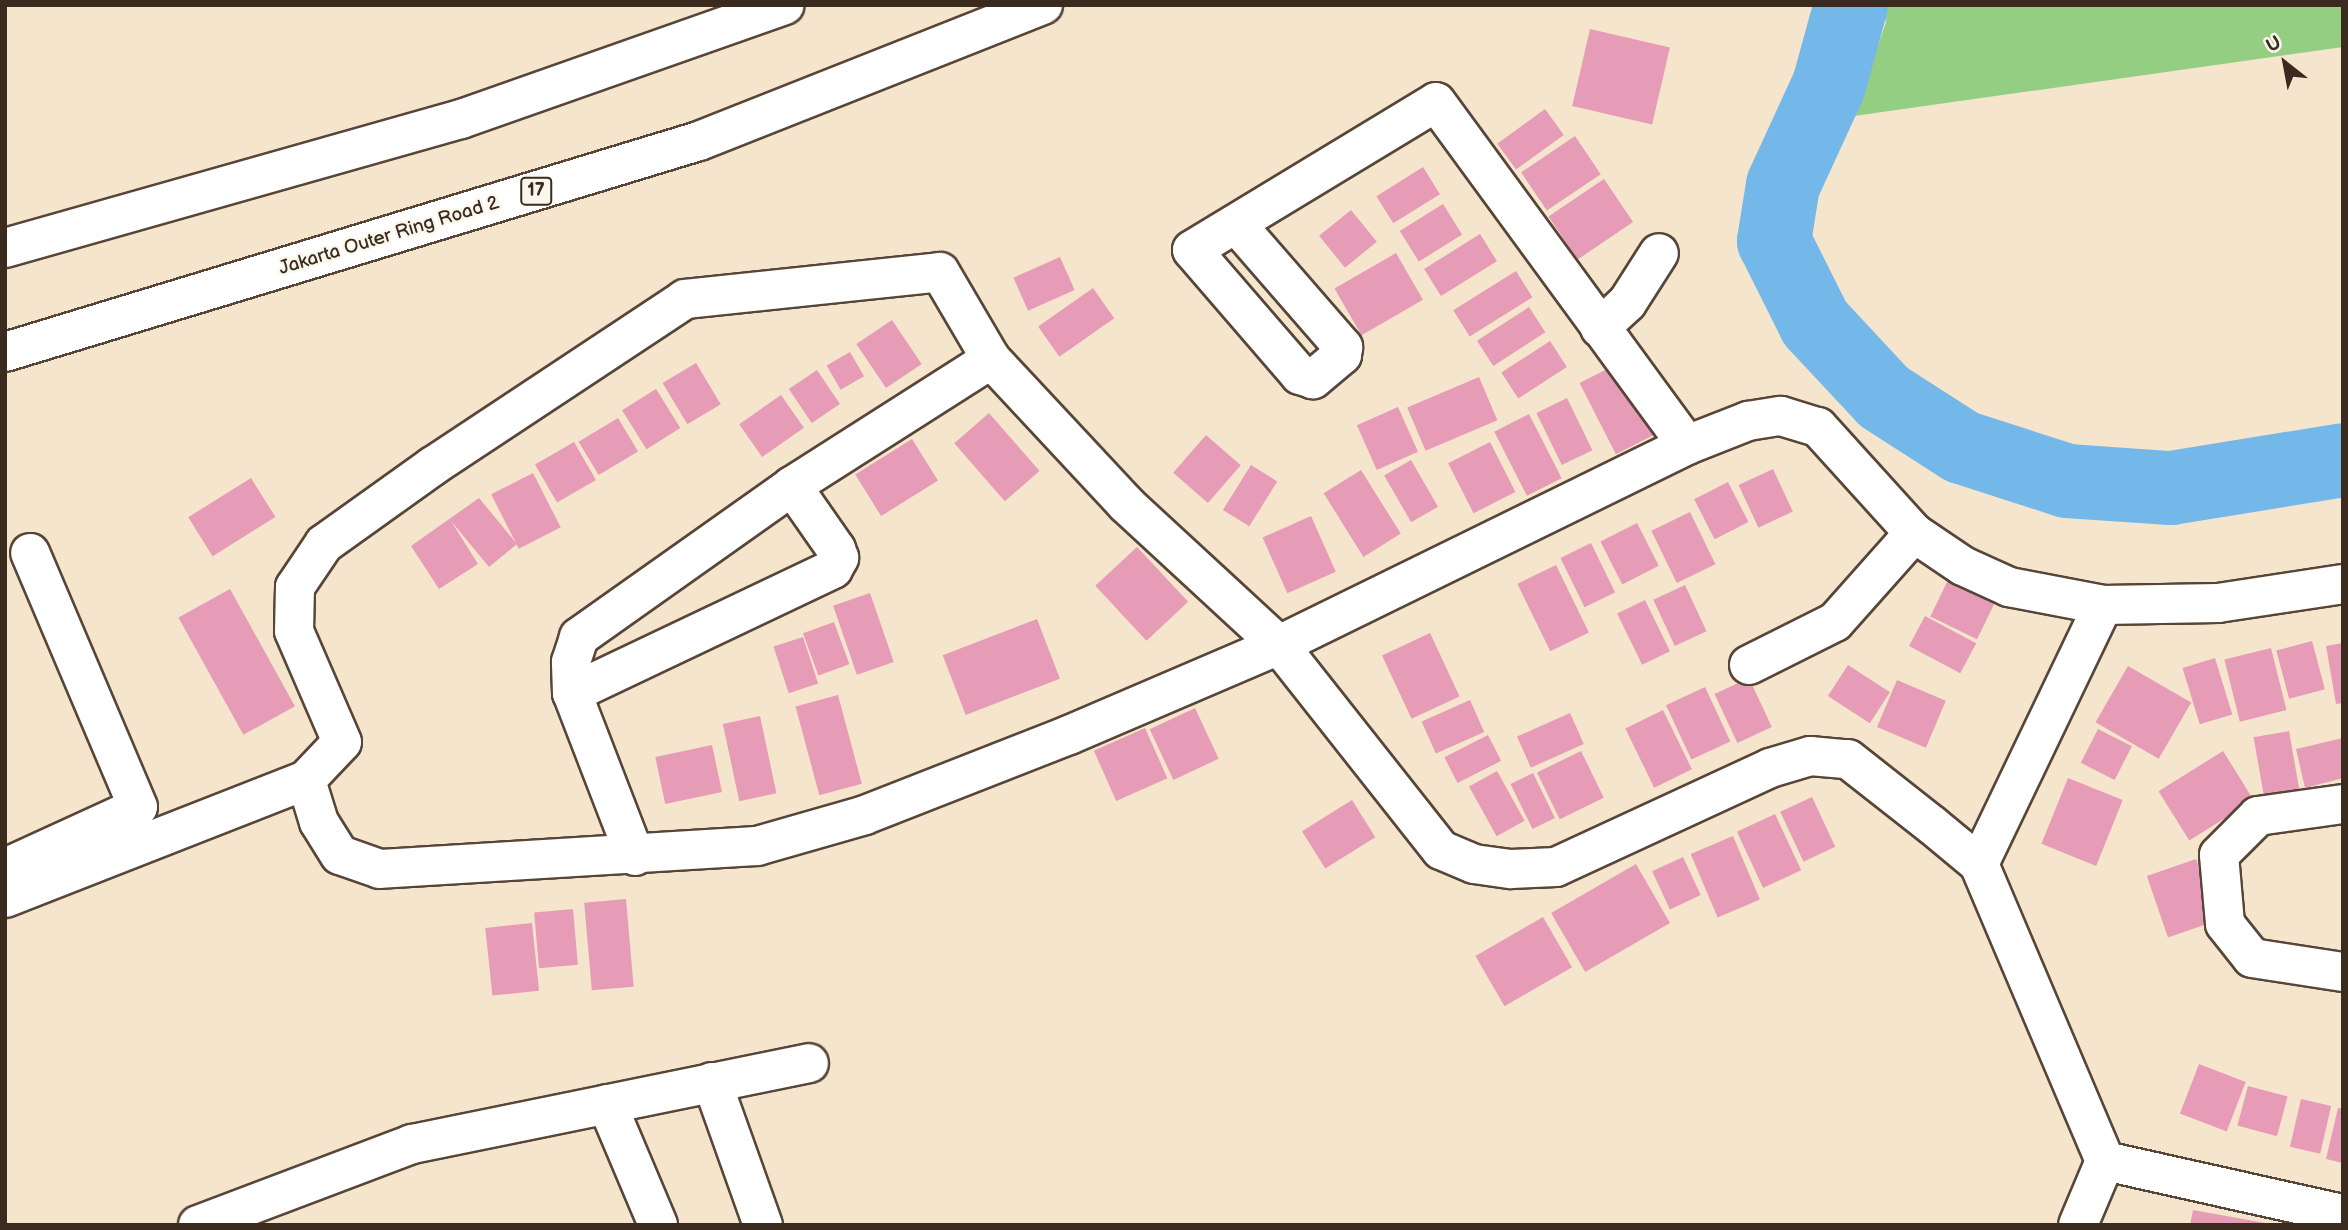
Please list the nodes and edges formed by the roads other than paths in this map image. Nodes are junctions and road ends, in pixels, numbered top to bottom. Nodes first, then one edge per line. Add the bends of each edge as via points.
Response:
1 (785, 5) edge
2 (1043, 5) edge
3 (1237, 225) dead end
4 (5, 248) edge
5 (1659, 253) dead end
6 (1600, 328) junction
7 (5, 352) edge
8 (991, 359) junction
9 (1687, 445) junction
10 (792, 486) junction
11 (1913, 533) junction
12 (30, 553) dead end
13 (2343, 584) edge
14 (2103, 605) junction
15 (1279, 645) junction
16 (1749, 665) dead end
17 (572, 693) junction
18 (306, 780) junction
19 (2343, 804) edge
20 (635, 856) junction
21 (1979, 864) junction
22 (5, 868) edge
23 (5, 898) edge
24 (2343, 972) edge
25 (808, 1063) dead end
26 (712, 1082) junction
27 (607, 1104) junction
28 (2105, 1161) junction
29 (2343, 1214) edge
30 (198, 1225) edge
31 (657, 1225) edge
32 (763, 1225) edge
33 (2078, 1225) edge

1 - 4 main road via 461,119
2 - 7 main road, Jakarta Outer Ring Road 2 / 17 via 699,141
3 - 6 main road via 1436,102
5 - 6 main road via 1627,303
6 - 9 main road
8 - 10 main road
8 - 15 main road via 1126,504
8 - 18 main road via 940,272 685,299 324,544 295,587 294,631 342,742
9 - 11 main road via 1748,421 1781,416 1818,427
9 - 15 main road
10 - 17 main road via 579,637 571,662
10 - 17 main road via 836,549 839,558 833,569
11 - 14 main road via 1963,566 2009,587
11 - 16 main road via 1835,622
12 - 22 main road via 138,807
13 - 14 main road via 2218,603
14 - 21 main road
15 - 20 main road via 1069,736 866,815 757,846
15 - 21 main road via 1441,850 1475,864 1511,869 1556,867 1770,768 1810,756 1848,759
17 - 20 main road
18 - 20 main road via 319,822 341,855 380,869
18 - 23 main road
19 - 24 main road via 2258,816 2219,855 2225,924 2252,958
21 - 28 main road
25 - 26 main road
26 - 27 main road
26 - 32 main road
27 - 30 main road via 412,1144
27 - 31 main road
28 - 29 main road
28 - 33 main road

